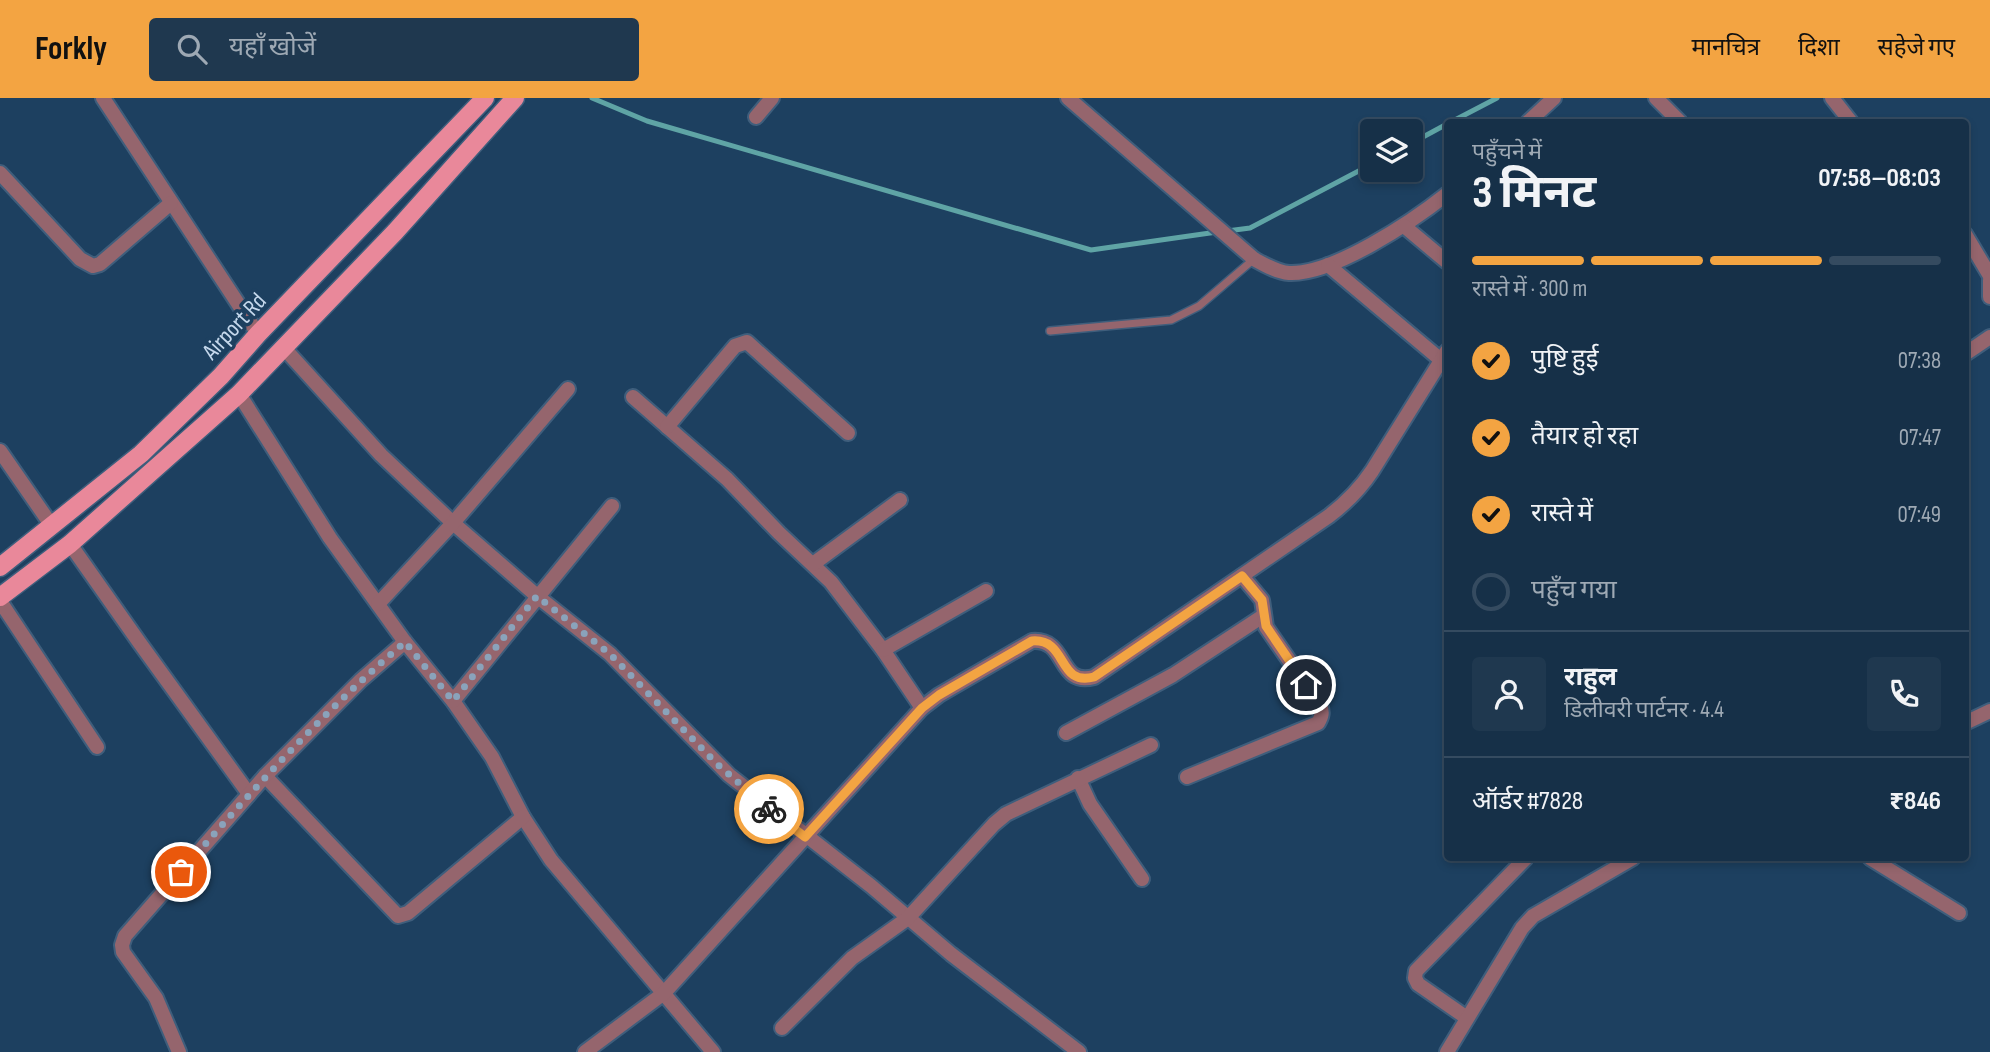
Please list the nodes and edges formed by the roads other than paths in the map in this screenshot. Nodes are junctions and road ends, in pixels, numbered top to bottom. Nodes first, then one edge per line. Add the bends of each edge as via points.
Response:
1 (103, 98) edge
2 (515, 98) edge
3 (772, 98) edge
4 (1068, 98) edge
5 (1554, 98) edge
6 (1656, 98) edge
7 (1832, 98) edge
8 (479, 104) edge
9 (756, 117) dead end
10 (1534, 119) edge
11 (1677, 119) edge
12 (1850, 119) edge
13 (0, 173) edge
14 (1444, 196) edge
15 (171, 203) junction
16 (1404, 226) junction
17 (1969, 241) edge
18 (1254, 259) junction
19 (1444, 259) edge
20 (1328, 265) junction
21 (1990, 278) edge
22 (1990, 297) edge
23 (1050, 331) dead end
24 (258, 334) junction
25 (1990, 337) edge
26 (283, 346) junction
27 (1969, 351) edge
28 (1444, 355) edge
29 (568, 389) dead end
30 (239, 394) junction
31 (633, 397) dead end
32 (667, 426) junction
33 (848, 433) dead end
34 (0, 451) edge
35 (900, 500) dead end
36 (612, 506) dead end
37 (453, 523) junction
38 (52, 526) junction
39 (71, 544) junction
40 (813, 564) junction
41 (0, 567) edge
42 (1242, 576) junction
43 (986, 591) dead end
44 (537, 596) junction
45 (0, 599) edge
46 (378, 604) junction
47 (1263, 616) junction
48 (405, 642) junction
49 (883, 650) junction
50 (453, 701) junction
51 (922, 708) junction
52 (1990, 711) edge
53 (1969, 721) edge
54 (1066, 733) dead end
55 (1151, 745) dead end
56 (97, 747) dead end
57 (265, 776) junction
58 (1187, 777) dead end
59 (1078, 778) junction
60 (249, 794) junction
61 (523, 817) junction
62 (805, 837) junction
63 (1523, 861) edge
64 (1628, 861) edge
65 (1875, 861) edge
66 (1142, 879) dead end
67 (1959, 913) dead end
68 (908, 918) junction
69 (664, 993) junction
70 (1467, 1018) junction
71 (782, 1028) dead end
72 (179, 1052) edge
73 (584, 1052) edge
74 (713, 1052) edge
75 (1079, 1052) edge
76 (1447, 1052) edge

1 - 15 street
2 - 26 main road via 395,232
3 - 9 street
4 - 18 street
5 - 10 street
6 - 11 street
7 - 12 street
8 - 24 main road, Airport Rd
13 - 15 street via 80,259 93,266
14 - 16 street
15 - 24 street
16 - 19 street
16 - 20 street
17 - 21 street
18 - 20 street via 1287,273
18 - 23 lane via 1199,306 1171,320
20 - 28 street
21 - 22 street
24 - 38 main road, Airport Rd via 141,454
25 - 27 street
26 - 30 main road
26 - 37 street via 360,434
28 - 42 street via 1361,487 1329,516
29 - 37 street
30 - 39 main road
30 - 46 street via 330,538
31 - 32 street
32 - 33 street via 735,346 747,342
32 - 40 street
34 - 38 street
35 - 40 street
36 - 44 street
37 - 44 street
37 - 46 street
38 - 41 main road, Airport Rd
39 - 45 main road
39 - 60 street
40 - 49 street
42 - 47 street via 1262,600
42 - 51 street via 1094,677 1076,678 1052,645 1032,641
43 - 49 street
44 - 50 street
44 - 62 street via 610,654 729,775
45 - 56 street
46 - 48 street
47 - 54 street via 1173,675
47 - 58 street via 1320,705 1321,718
48 - 50 street
48 - 57 street via 360,680
49 - 51 street
50 - 61 street via 492,757
51 - 62 street
52 - 53 street
55 - 59 street
57 - 60 street
57 - 61 street via 398,916 408,913
59 - 66 street via 1090,804
59 - 68 street via 1006,814
60 - 72 street via 122,945 161,1008
61 - 69 street via 574,889
62 - 68 street
62 - 69 street
63 - 70 street via 1416,971 1418,984
64 - 70 street via 1533,916
65 - 67 street
68 - 71 street via 852,958
68 - 75 street
69 - 73 street
69 - 74 street
70 - 76 street

